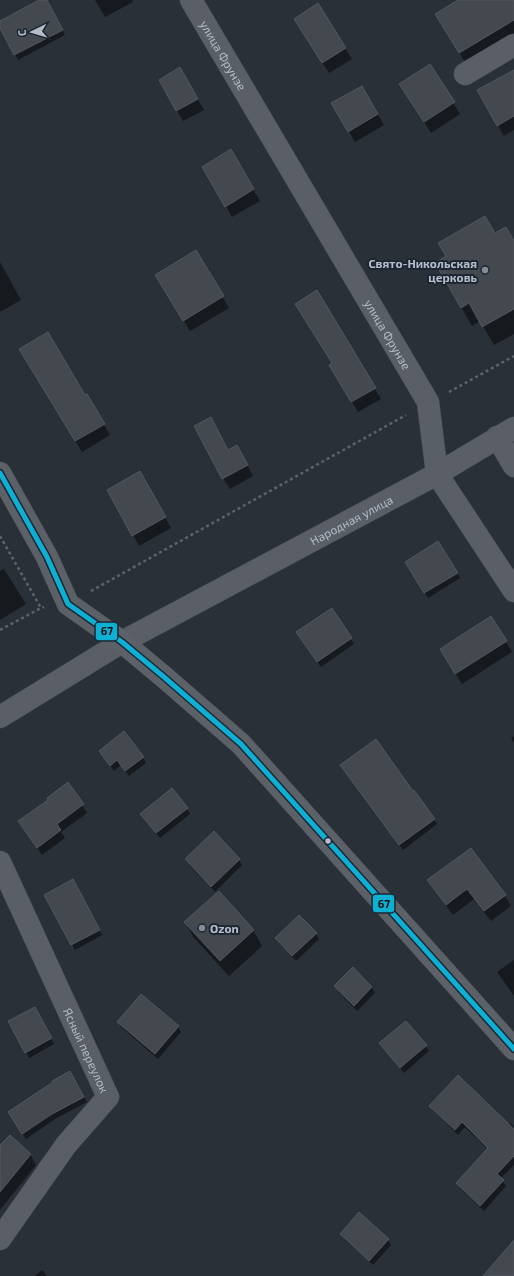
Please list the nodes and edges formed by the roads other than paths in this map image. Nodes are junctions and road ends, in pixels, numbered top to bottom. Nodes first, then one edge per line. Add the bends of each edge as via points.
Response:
1 (191, 0) edge
2 (514, 45) edge
3 (465, 74) dead end
4 (506, 433) edge
5 (514, 466) edge
6 (0, 473) edge
7 (437, 474) junction
8 (514, 591) edge
9 (122, 642) junction
10 (0, 717) edge
11 (0, 862) edge
12 (514, 1048) edge
13 (0, 1239) edge

1 - 7 street, улица Фрунзе via 428,402
2 - 3 street
4 - 5 street
4 - 7 street, Народная улица
6 - 9 main road via 47,557 68,604
7 - 8 street, улица Фрунзе
7 - 9 street, Народная улица
9 - 10 street, Народная улица
9 - 12 main road via 241,744
11 - 13 street, Ясный переулок via 108,1097 66,1145

